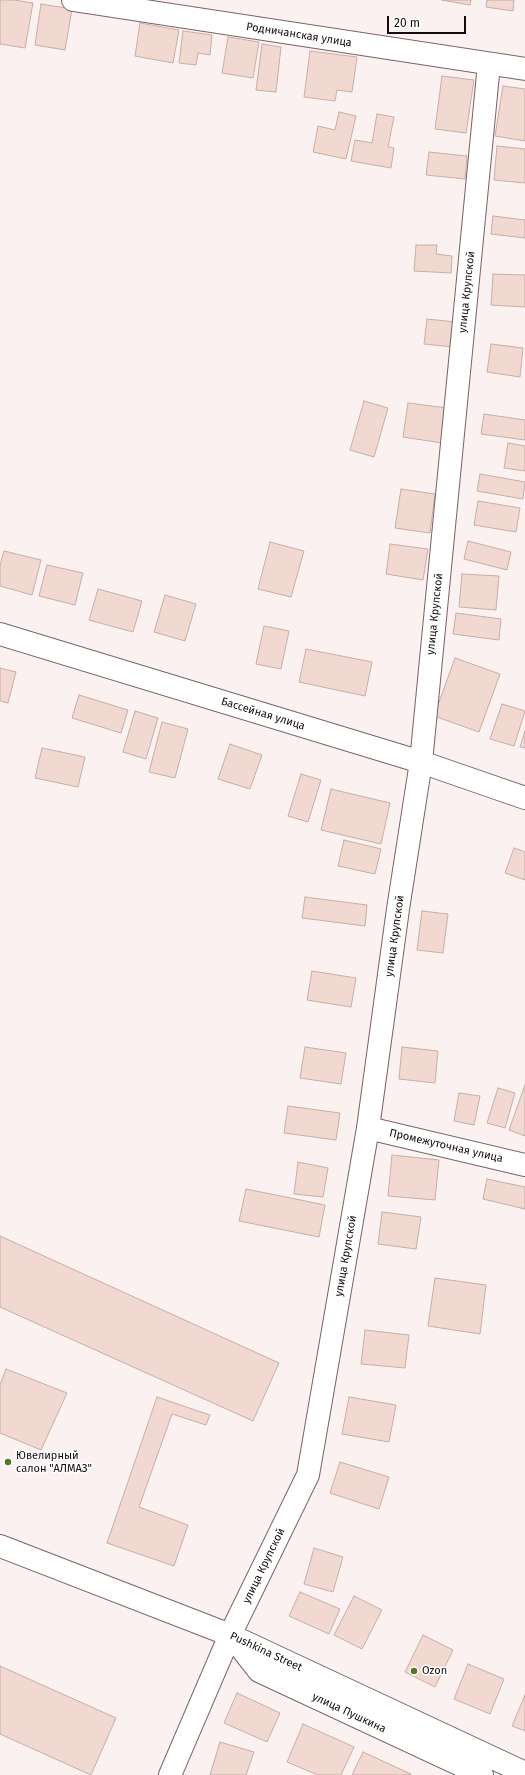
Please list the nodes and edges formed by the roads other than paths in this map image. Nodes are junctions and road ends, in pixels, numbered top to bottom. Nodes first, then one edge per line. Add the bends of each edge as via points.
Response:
1 (72, 0) edge
2 (489, 64) junction
3 (525, 69) edge
4 (0, 634) edge
5 (421, 762) junction
6 (525, 798) edge
7 (368, 1128) junction
8 (525, 1165) edge
9 (0, 1546) edge
10 (230, 1635) junction
11 (525, 1773) edge
12 (170, 1775) edge
13 (482, 1775) edge

1 - 2 street, Родничанская улица
2 - 3 street, Родничанская улица
2 - 5 street, улица Крупской
4 - 5 street, Бассейная улица
5 - 6 street, Бассейная улица
5 - 7 street, улица Крупской
7 - 8 street, Промежуточная улица
7 - 10 street, улица Крупской via 308,1475
9 - 10 street, Pushkina Street
10 - 11 street, Pushkina Street
10 - 12 street, улица Крупской
10 - 13 street, улица Пушкина via 259,1671

